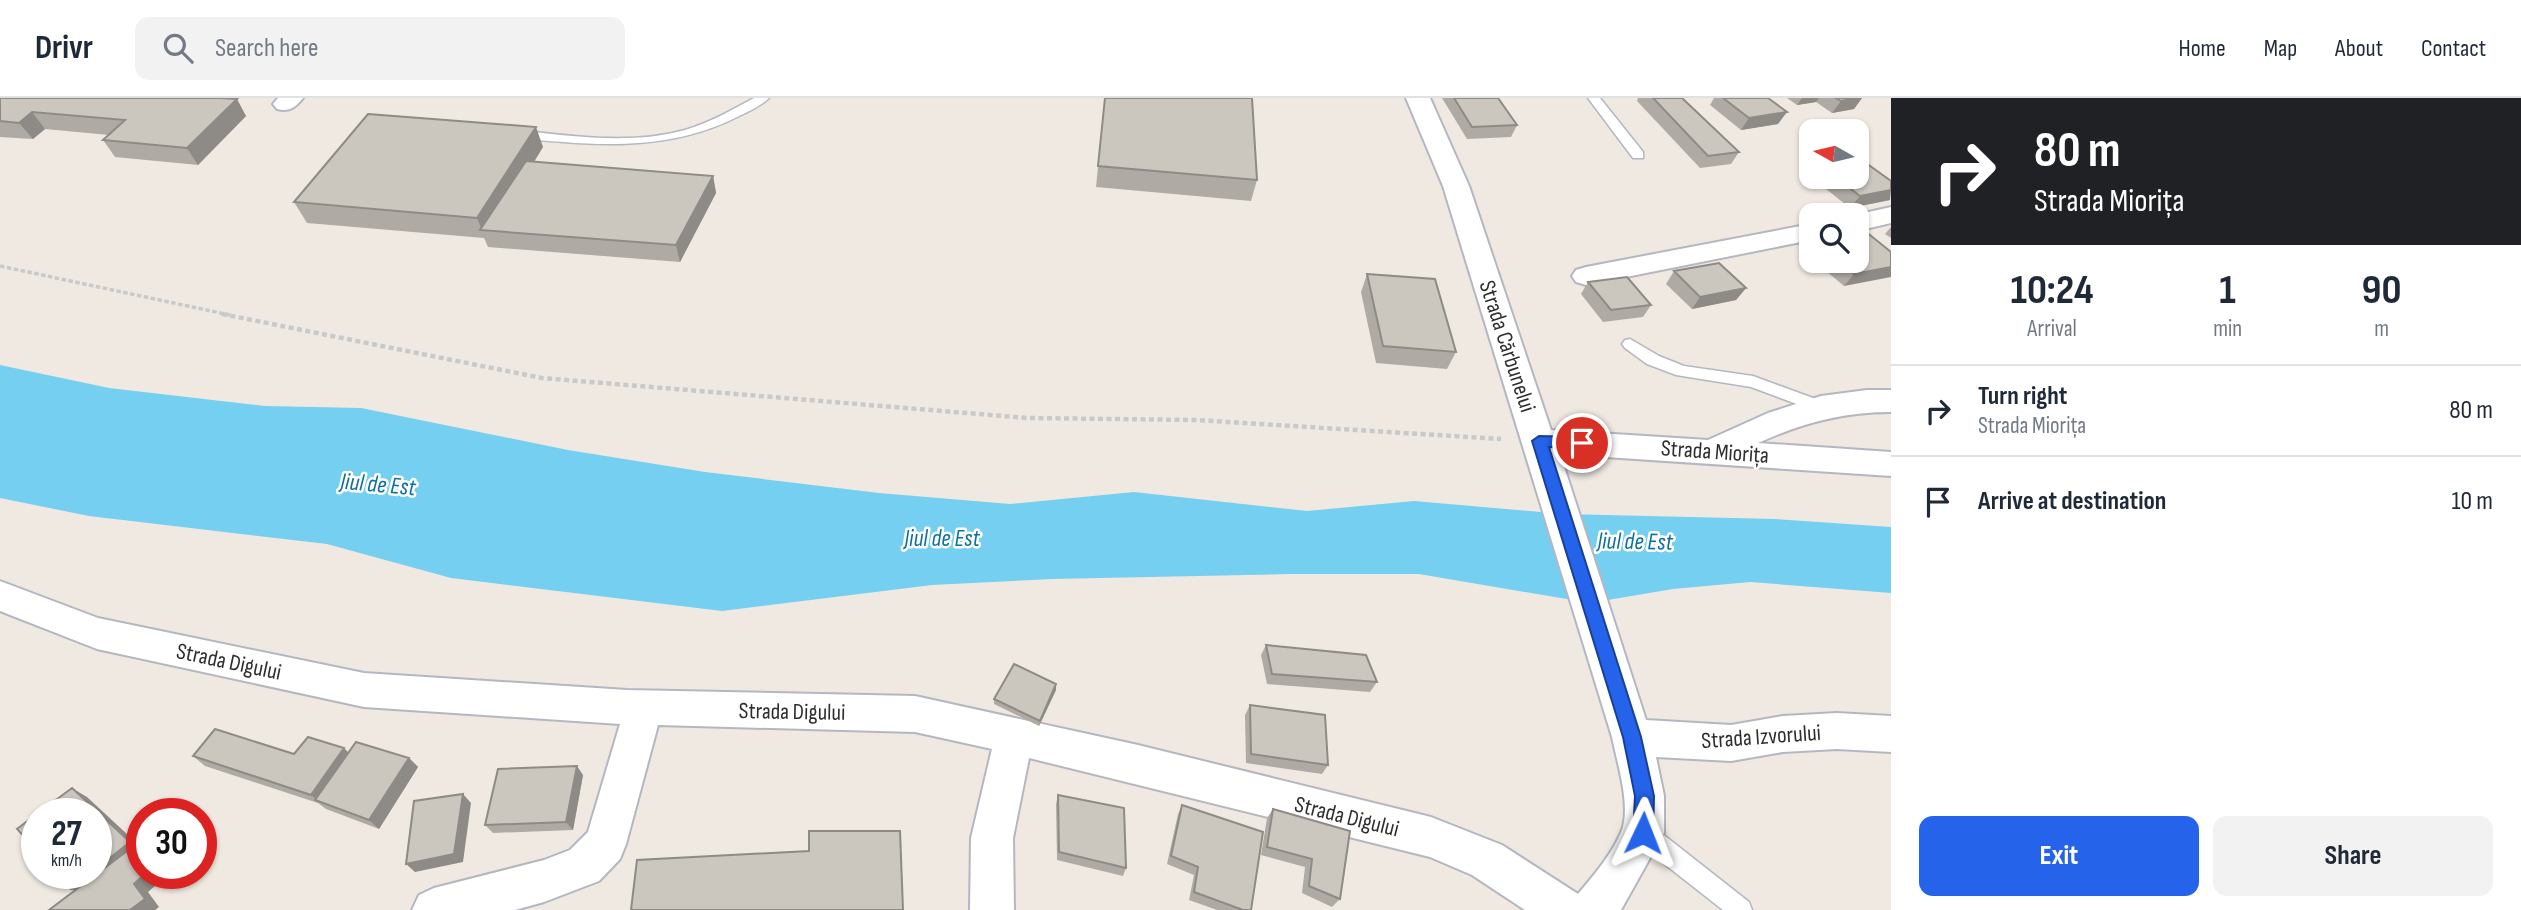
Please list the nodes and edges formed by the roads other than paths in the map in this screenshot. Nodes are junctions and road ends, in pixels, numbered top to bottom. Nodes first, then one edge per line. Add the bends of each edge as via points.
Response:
1 (763, 98) edge
2 (1418, 98) edge
3 (1594, 98) edge
4 (508, 134) edge
5 (1638, 155) dead end
6 (1891, 215) edge
7 (1869, 220) edge
8 (1799, 234) edge
9 (1586, 276) dead end
10 (1630, 344) dead end
11 (1891, 401) edge
12 (1818, 406) junction
13 (1539, 441) junction
14 (1713, 451) junction
15 (1891, 464) edge
16 (0, 596) edge
17 (644, 708) junction
18 (1891, 734) edge
19 (1014, 737) junction
20 (1632, 737) junction
21 (1643, 833) junction
22 (434, 910) edge
23 (992, 910) edge
24 (1564, 910) edge
25 (1593, 910) edge
26 (1741, 910) edge

1 - 4 lane via 689,133 591,141
2 - 13 street, Strada Cărbunelui via 1456,186
3 - 5 lane
6 - 7 street
8 - 9 street
10 - 12 lane via 1653,360 1682,371 1753,382
11 - 12 street
12 - 14 street
13 - 14 street, Strada Miorița
13 - 20 street, Strada Cărbunelui
14 - 15 street, Strada Miorița
16 - 17 street, Strada Digului via 97,633 364,690
17 - 19 street, Strada Digului via 915,714
17 - 22 street via 605,844 584,866
18 - 20 street, Strada Izvorului via 1783,734 1731,743
19 - 23 street via 992,838
19 - 24 street, Strada Digului via 1431,837 1487,860
20 - 21 street, Strada Cărbunelui via 1644,796
21 - 25 street, Strada Cărbunelui via 1613,886
21 - 26 lane

